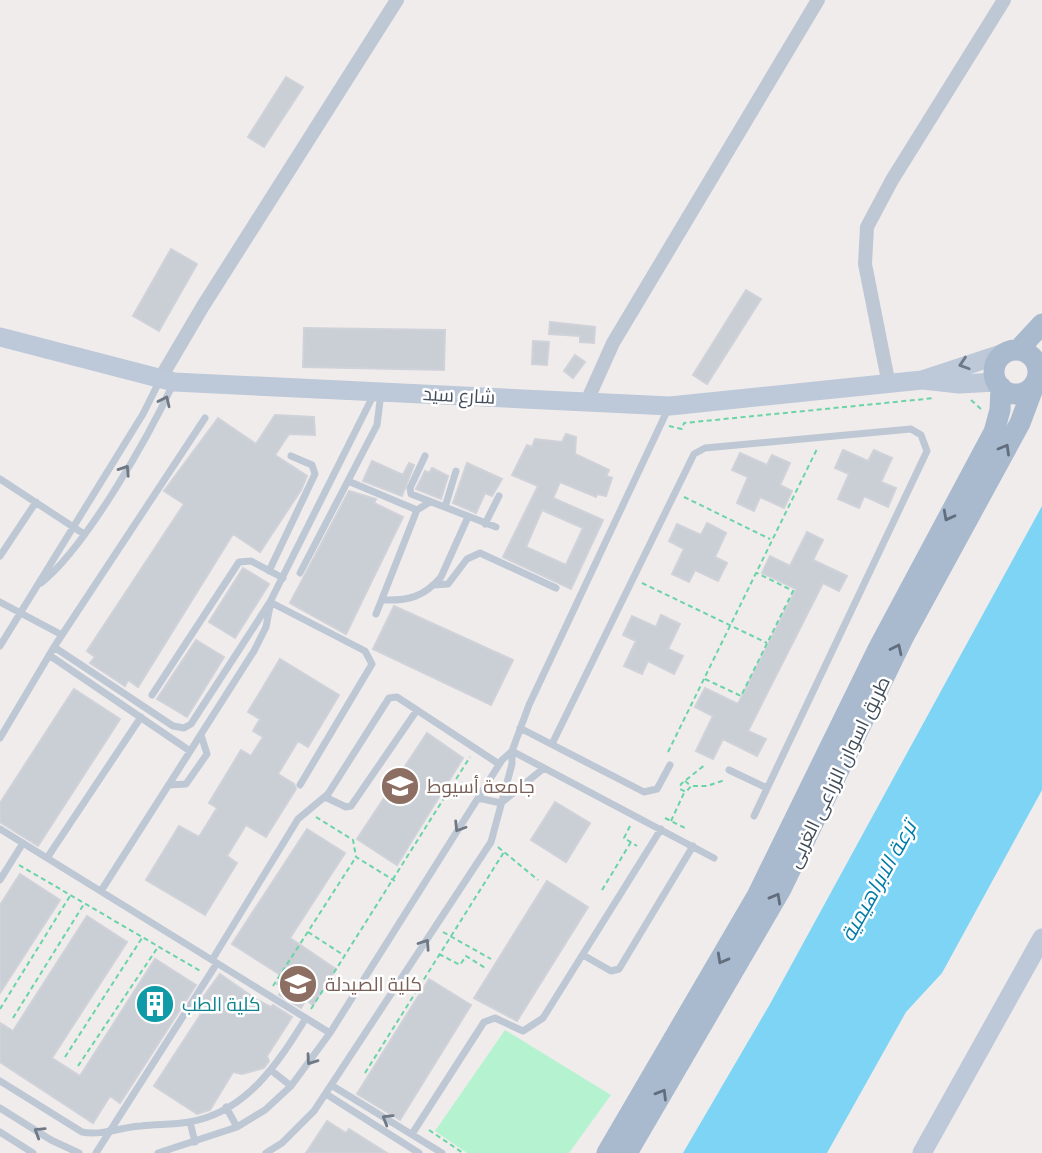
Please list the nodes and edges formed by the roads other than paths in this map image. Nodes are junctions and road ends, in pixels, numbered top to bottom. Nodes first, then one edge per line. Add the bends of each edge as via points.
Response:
1 (397, 0) edge
2 (818, 0) edge
3 (1004, 0) edge
4 (1042, 324) edge
5 (0, 337) edge
6 (1013, 351) junction
7 (1038, 376) edge
8 (167, 380) junction
9 (922, 380) junction
10 (889, 384) junction
11 (999, 385) junction
12 (378, 391) junction
13 (587, 401) junction
14 (666, 415) junction
15 (205, 418) dead end
16 (132, 432) junction
17 (144, 440) junction
18 (291, 456) dead end
19 (425, 456) dead end
20 (456, 471) dead end
21 (0, 479) edge
22 (348, 481) junction
23 (95, 491) junction
24 (499, 496) dead end
25 (107, 497) junction
26 (36, 502) junction
27 (430, 502) junction
28 (444, 507) junction
29 (417, 510) junction
30 (468, 517) junction
31 (485, 524) junction
32 (73, 526) junction
33 (496, 527) dead end
34 (84, 534) junction
35 (0, 556) edge
36 (269, 570) junction
37 (300, 573) dead end
38 (283, 578) junction
39 (41, 584) junction
40 (433, 585) junction
41 (556, 588) dead end
42 (383, 600) junction
43 (0, 602) edge
44 (270, 602) junction
45 (21, 613) junction
46 (376, 614) dead end
47 (62, 635) junction
48 (0, 646) edge
49 (54, 647) junction
50 (50, 655) junction
51 (152, 695) dead end
52 (417, 710) junction
53 (141, 717) junction
54 (520, 728) junction
55 (201, 735) junction
56 (0, 738) edge
57 (552, 744) junction
58 (191, 751) junction
59 (512, 751) junction
60 (499, 765) junction
61 (670, 765) dead end
62 (544, 768) junction
63 (731, 771) road end
64 (169, 785) junction
65 (300, 785) dead end
66 (767, 788) junction
67 (325, 797) junction
68 (478, 798) junction
69 (501, 803) junction
70 (754, 816) dead end
71 (0, 829) edge
72 (661, 830) junction
73 (23, 843) junction
74 (693, 846) junction
75 (47, 858) junction
76 (715, 858) dead end
77 (0, 880) edge
78 (101, 891) junction
79 (1042, 938) edge
80 (583, 954) junction
81 (214, 961) junction
82 (306, 1018) junction
83 (330, 1033) junction
84 (272, 1071) junction
85 (0, 1081) edge
86 (331, 1085) junction
87 (291, 1086) junction
88 (326, 1094) junction
89 (226, 1107) junction
90 (0, 1108) edge
91 (190, 1122) junction
92 (237, 1127) junction
93 (110, 1131) junction
94 (0, 1132) edge
95 (412, 1135) junction
96 (195, 1142) junction
97 (282, 1143) junction
98 (65, 1151) edge
99 (33, 1153) edge
100 (79, 1153) edge
101 (96, 1153) edge
102 (158, 1153) edge
103 (266, 1153) edge
104 (276, 1153) edge
105 (419, 1153) edge
106 (442, 1153) edge
107 (607, 1153) edge
108 (627, 1153) edge
109 (922, 1153) edge

1 - 8 street via 203,306
2 - 13 street via 613,343
3 - 10 street via 867,227 865,264
4 - 6 main road
5 - 8 main road, شارع سيد
6 - 7 main road via 1032,356
6 -> 9 main road, شارع سيد
6 - 11 main road via 997,361
7 - 11 main road via 1023,393
108 -> 7 main road, طريق اسوان الزراعى الغربى via 781,889 924,595 1020,423
8 - 12 main road, شارع سيد
8 - 16 lane
17 -> 8 lane
9 - 10 main road, شارع سيد
9 - 11 main road, شارع سيد
10 - 14 main road, شارع سيد
11 -> 107 main road, طريق اسوان الزراعى الغربى via 1000,410 994,432 877,651 779,854
12 - 13 main road, شارع سيد
12 - 22 lane via 377,425
12 - 38 lane
13 - 14 main road, شارع سيد
14 - 54 lane
15 - 47 lane
16 - 17 lane
16 - 23 lane
25 -> 17 lane
18 - 36 lane via 312,465 315,474
19 - 27 lane via 410,490
20 - 28 lane
21 - 26 lane
22 - 29 lane
22 - 37 lane
23 - 25 lane
23 - 32 lane
24 - 31 lane
25 - 34 lane
26 - 32 lane
26 - 35 lane
27 - 28 lane
27 - 29 lane
28 - 30 lane
29 - 42 lane
30 - 31 lane
30 - 40 lane
31 - 33 lane
32 - 34 lane
32 - 39 lane
34 - 39 lane
36 - 38 lane
36 - 51 lane via 247,560 236,565
38 - 44 lane
39 - 45 lane
40 - 41 lane via 447,584 467,559 480,553
40 - 42 lane via 407,601
42 - 46 lane
43 - 45 lane
44 - 49 lane via 191,724 184,728 173,726
44 - 55 lane via 262,638
44 - 65 lane via 365,651 372,664
45 - 47 lane
45 - 48 lane
47 - 49 lane
49 - 50 lane
50 - 53 lane
50 - 56 lane
52 - 60 lane
52 - 67 lane via 351,806
52 - 67 lane via 397,697 389,698
53 - 58 lane
53 - 75 lane
54 - 57 lane
54 - 59 lane
55 - 58 lane
55 - 64 lane via 207,754 186,785
57 - 61 lane via 644,792 657,789
57 - 66 lane via 691,457 705,448 907,428 921,435 927,451
58 - 64 lane
59 - 60 lane
59 - 62 lane
59 - 69 lane
60 - 68 lane
62 - 69 lane
62 - 72 lane
63 - 66 lane
64 - 78 lane
66 - 70 lane
67 - 81 lane via 306,811
68 - 69 lane
68 -> 83 lane
86 -> 69 lane via 491,842
71 - 73 lane
72 - 74 lane
72 - 80 lane
73 - 75 lane
73 - 77 lane
74 - 76 lane
74 - 80 lane via 619,969 611,971
75 - 78 lane
78 - 81 lane
79 - 109 main road
80 - 95 lane via 534,1026 523,1031 495,1018 484,1022
81 - 82 lane
81 - 93 lane via 209,976
82 - 83 lane
82 - 84 lane
83 -> 87 lane
84 - 87 lane
84 - 89 lane
85 - 93 lane via 82,1132
86 - 88 lane
95 -> 86 lane
87 - 92 lane
88 - 97 lane
88 - 105 lane
89 - 91 lane
89 - 92 lane
98 -> 90 lane
91 - 93 lane
91 - 96 lane
92 - 96 lane
93 - 101 lane
94 - 99 lane
95 - 106 lane
96 - 102 lane
97 - 103 lane
97 - 104 lane
98 - 100 lane

